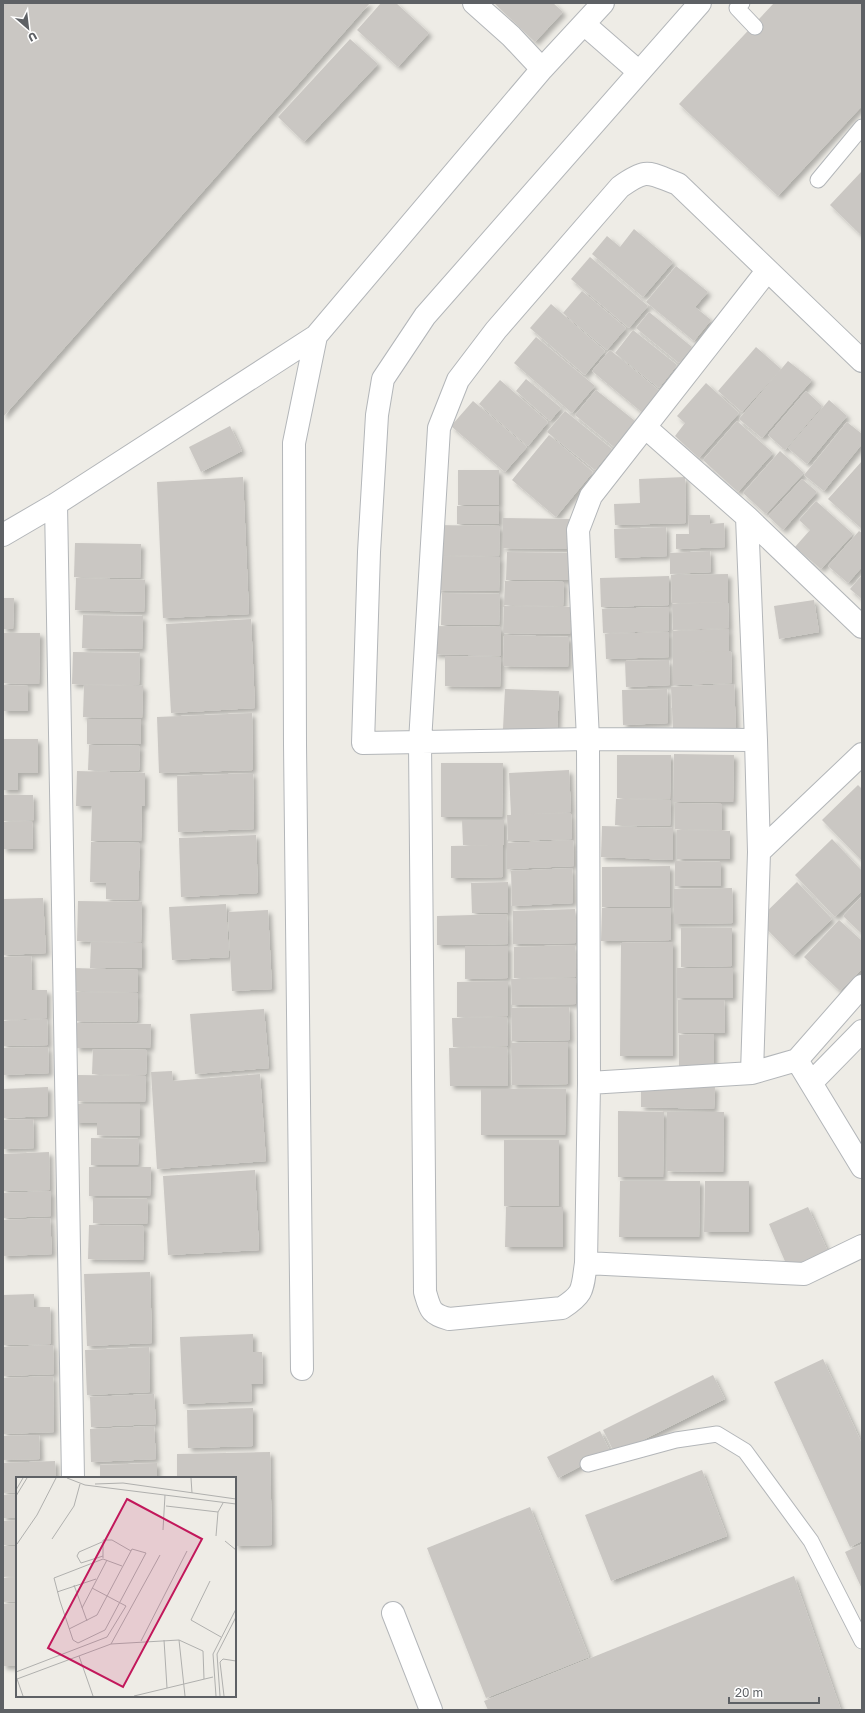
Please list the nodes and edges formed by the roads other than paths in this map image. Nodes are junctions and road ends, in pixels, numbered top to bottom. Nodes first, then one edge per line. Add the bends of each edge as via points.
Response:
1 (474, 3) edge
2 (603, 3) edge
3 (700, 3) edge
4 (742, 3) edge
5 (584, 24) junction
6 (756, 27) dead end
7 (542, 69) junction
8 (639, 72) junction
9 (862, 127) edge
10 (818, 180) dead end
11 (767, 271) junction
12 (316, 336) junction
13 (862, 361) edge
14 (645, 427) junction
15 (56, 504) junction
16 (747, 518) junction
17 (3, 534) edge
18 (862, 626) edge
19 (588, 740) junction
20 (756, 740) junction
21 (420, 742) junction
22 (862, 754) edge
23 (759, 852) junction
24 (862, 986) edge
25 (862, 1031) edge
26 (797, 1060) junction
27 (752, 1073) junction
28 (589, 1083) junction
29 (811, 1083) junction
30 (862, 1167) edge
31 (862, 1246) edge
32 (586, 1263) junction
33 (302, 1369) dead end
34 (588, 1464) dead end
35 (73, 1477) edge
36 (393, 1613) dead end
37 (862, 1641) edge
38 (431, 1710) edge

1 - 7 street via 511,36
2 - 5 street
3 - 8 street
4 - 6 lane via 737,8
5 - 7 street
5 - 8 street
7 - 12 street
8 - 21 street via 425,316 383,379 368,552 363,743
9 - 10 lane
11 - 13 street
11 - 14 street
11 - 21 street via 678,184 647,172 635,176 620,187 496,330 458,380 439,428
12 - 15 street
12 - 33 street via 294,442
14 - 16 street
14 - 19 street via 591,496 578,530
15 - 17 street
15 - 35 street
16 - 18 street
16 - 20 street
19 - 20 street
19 - 21 street
19 - 28 street
20 - 23 street
21 - 32 street via 425,1292 430,1308 436,1316 449,1319 562,1308 576,1299 582,1289
22 - 23 street
23 - 27 street
24 - 26 street
25 - 29 street
26 - 27 street
26 - 29 street
27 - 28 street
28 - 32 street
29 - 30 street
31 - 32 street via 804,1274
34 - 37 lane via 676,1440 717,1434 745,1451 811,1541
36 - 38 street

